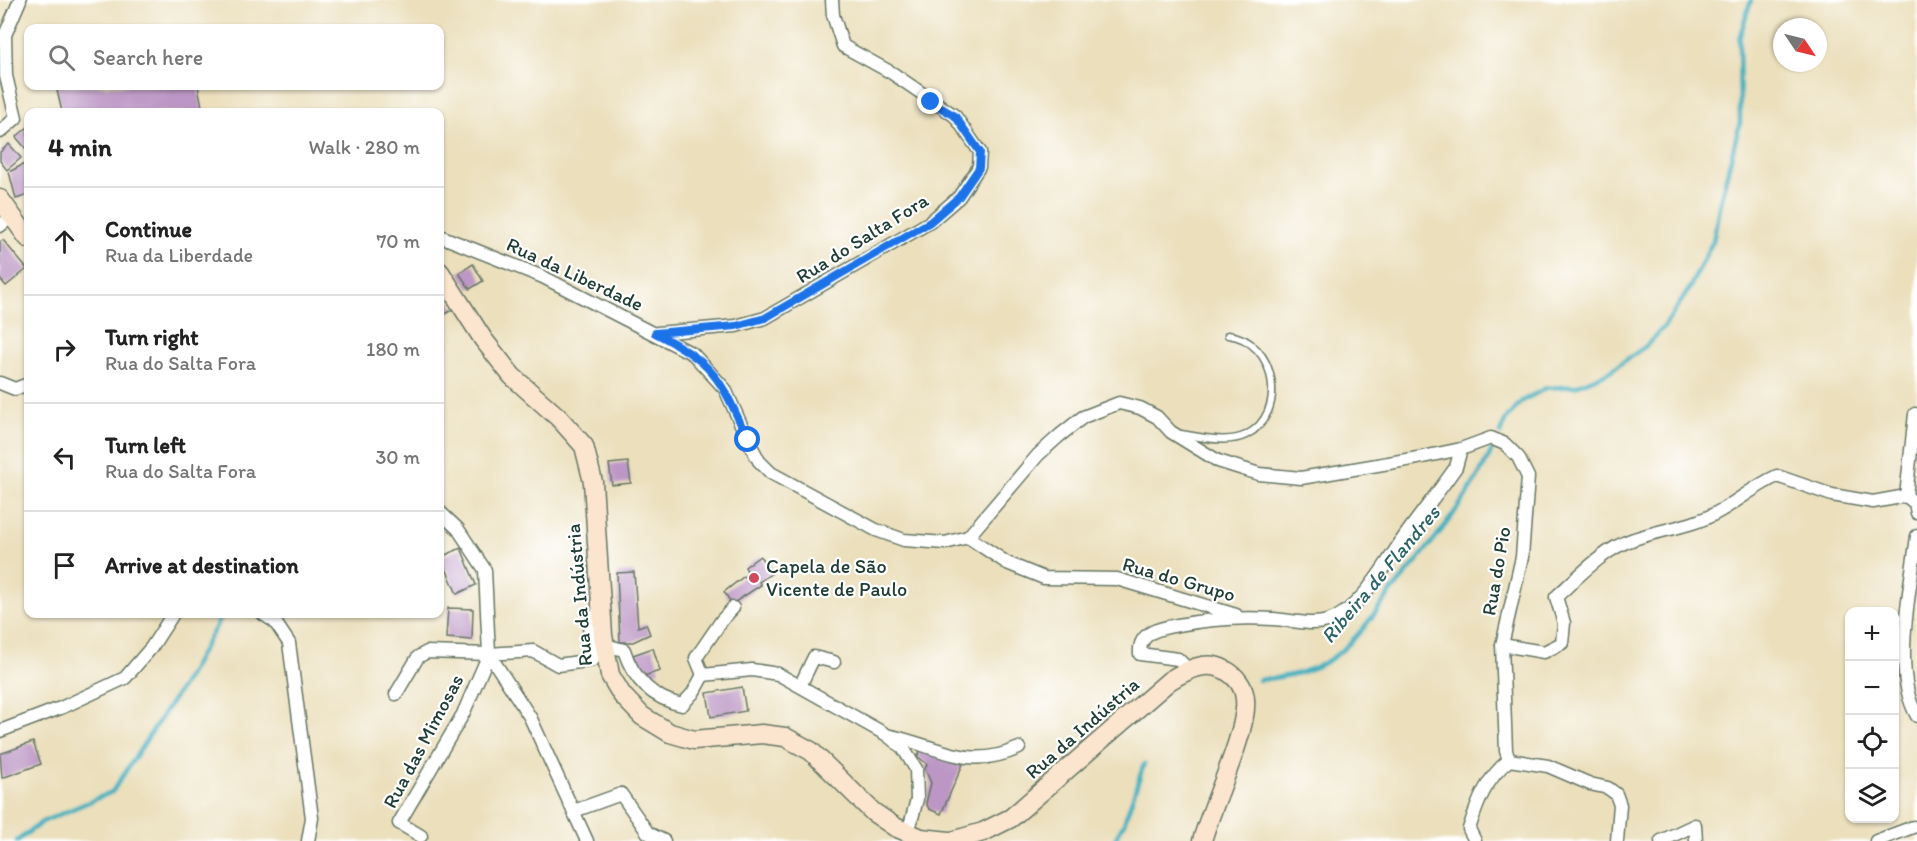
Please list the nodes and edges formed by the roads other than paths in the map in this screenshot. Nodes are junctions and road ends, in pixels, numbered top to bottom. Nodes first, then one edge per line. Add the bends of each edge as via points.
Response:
1 (20, 0) edge
2 (832, 0) edge
3 (0, 132) edge
4 (0, 199) edge
5 (6, 221) edge
6 (24, 235) edge
7 (444, 238) edge
8 (444, 278) edge
9 (655, 333) junction
10 (1228, 335) dead end
11 (0, 383) edge
12 (24, 386) edge
13 (1915, 414) dead end
14 (1171, 432) junction
15 (1461, 448) junction
16 (1906, 496) junction
17 (1917, 513) edge
18 (444, 516) edge
19 (1917, 536) edge
20 (968, 537) junction
21 (601, 607) junction
22 (733, 608) dead end
23 (170, 618) edge
24 (269, 618) edge
25 (1245, 618) junction
26 (605, 645) junction
27 (1502, 645) junction
28 (489, 654) junction
29 (834, 662) dead end
30 (1188, 669) junction
31 (703, 675) junction
32 (801, 684) junction
33 (396, 694) dead end
34 (1917, 716) edge
35 (0, 731) edge
36 (887, 735) junction
37 (1019, 748) dead end
38 (1509, 760) junction
39 (574, 811) junction
40 (1913, 827) dead end
41 (908, 833) junction
42 (421, 836) dead end
43 (308, 841) edge
44 (587, 841) edge
45 (664, 841) edge
46 (950, 841) edge
47 (1202, 841) edge
48 (1475, 841) edge
49 (1617, 841) edge
50 (1661, 841) edge
51 (1696, 841) edge
52 (1876, 841) edge

1 - 3 street via 5,35 6,76 16,118
2 - 9 street, Rua do Salta Fora via 843,46 955,116 980,152 979,168 959,197 930,222 765,318 736,326
4 - 5 street
5 - 6 street
7 - 9 street, Rua da Liberdade via 543,277
8 - 21 street, Rua da Indústria via 512,376 585,446 593,482
9 - 20 street, Rua da Liberdade via 693,354 711,370 725,389 759,461 771,473 876,530 904,540 945,543
10 - 14 lane via 1245,341 1270,370 1271,406 1257,427 1245,436 1223,438
11 - 12 street via 15,389
13 - 16 street
14 - 15 street, Rua do Pio via 1218,461 1239,469 1301,478
14 - 20 street, Rua do Pio via 1157,417 1119,403 1083,417 1038,455
15 - 25 street via 1456,467 1373,582 1350,607 1329,621
15 - 27 street, Rua do Pio via 1491,438 1505,444 1518,457 1528,477 1522,556
16 - 17 street
16 - 27 street via 1873,502 1842,497 1777,476 1755,486 1718,513 1632,539 1609,552 1556,597 1564,623 1562,643 1544,652
18 - 28 street via 486,570
19 - 34 street via 1904,646 1904,682 1908,702
20 - 25 street, Rua do Grupo via 1007,563 1044,578 1117,579
21 - 26 street, Rua da Indústria
21 - 28 street via 589,627 593,660 558,665 532,651
22 - 31 street via 696,658
23 - 35 street via 125,678
24 - 43 street via 289,643 312,818
25 - 30 street via 1208,619 1158,628 1145,635 1139,646 1140,654 1178,659
26 - 31 street via 624,650 631,672 668,702 682,705
26 - 41 street, Rua da Indústria via 610,675 642,716 670,733 694,741 762,734 785,737 811,751 873,812
27 - 38 street, Rua do Pio
28 - 33 street via 427,652 418,657
28 - 39 street via 530,717
28 - 42 street, Rua das Mimosas via 463,714 399,823
29 - 32 street via 814,657
30 - 46 street, Rua da Indústria via 1169,681 1011,818 983,832
30 - 47 street via 1205,665 1224,669 1240,682 1246,700 1243,720
31 - 32 street via 752,670 778,674
32 - 36 street
36 - 37 street via 966,759 1001,756
36 - 41 street via 903,748 916,769 917,799
38 - 48 street via 1494,773 1478,798 1469,829
38 - 49 street via 1548,766 1608,788 1616,794 1620,805
39 - 44 street
39 - 45 street via 621,794 648,833
40 - 52 street
41 - 46 street, Rua da Indústria
50 - 51 street via 1695,825

